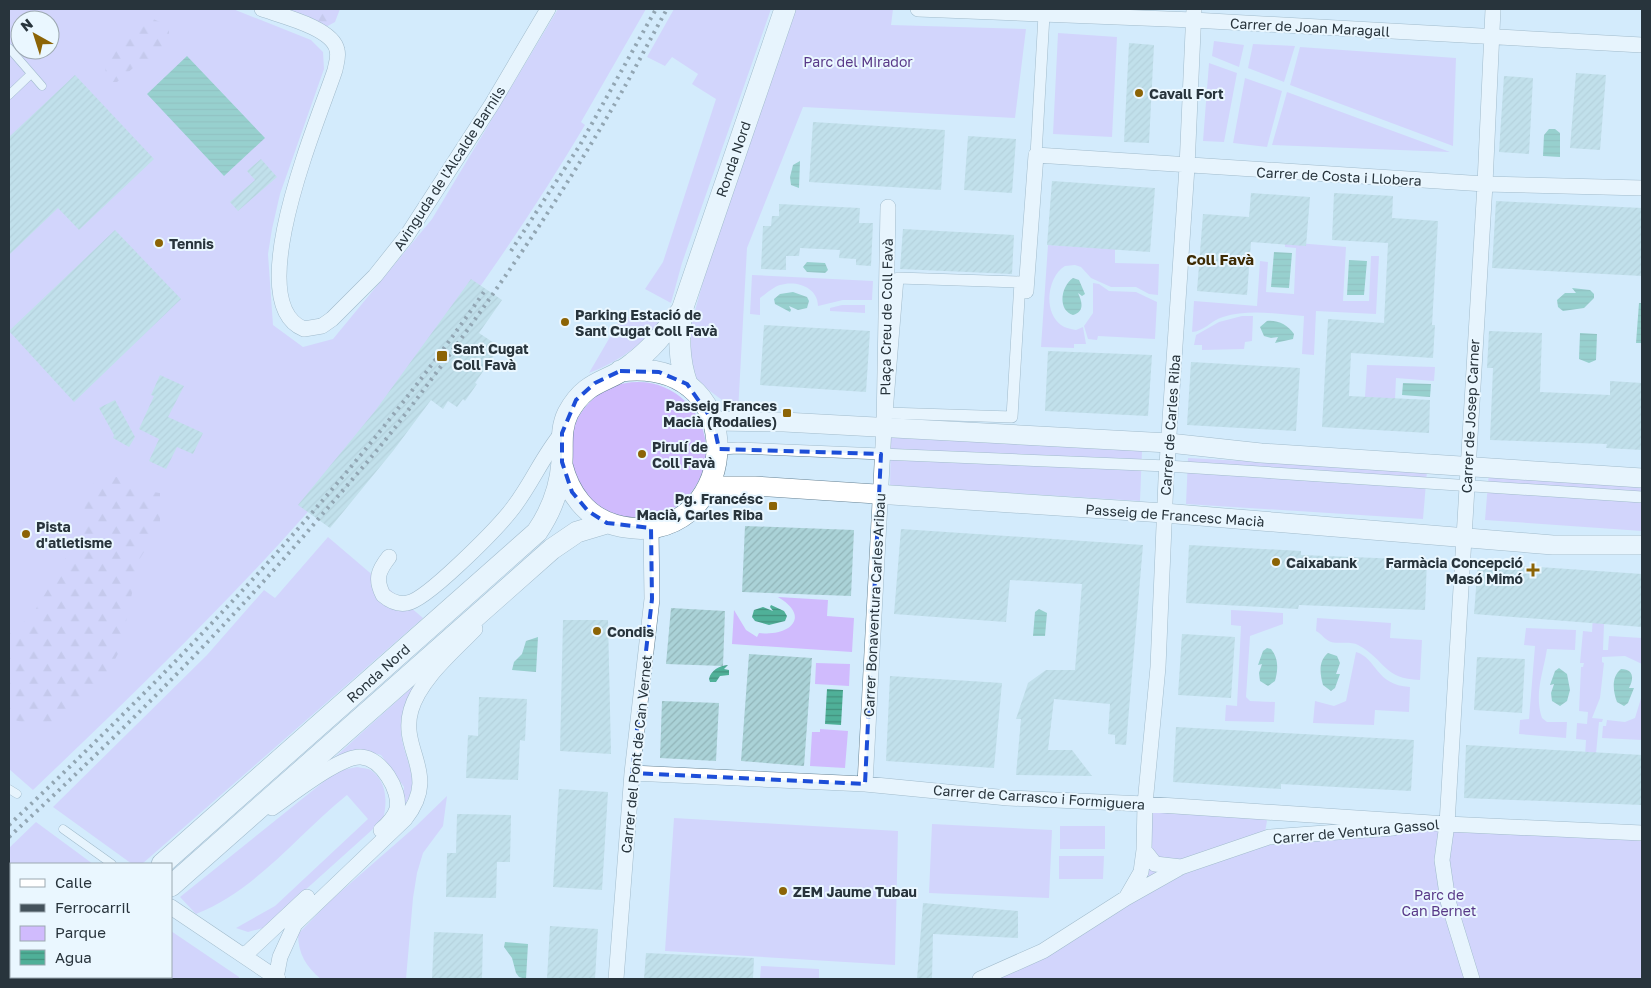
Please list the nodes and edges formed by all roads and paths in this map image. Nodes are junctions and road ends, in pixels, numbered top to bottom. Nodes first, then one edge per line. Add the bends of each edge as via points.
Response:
1 (262, 9) edge
2 (548, 9) edge
3 (785, 9) edge
4 (918, 9) edge
5 (1493, 9) edge
6 (1044, 12) edge
7 (1194, 14) edge
8 (1491, 38) junction
9 (1642, 45) edge
10 (9, 48) edge
11 (31, 74) junction
12 (42, 86) dead end
13 (9, 95) edge
14 (1036, 155) junction
15 (1187, 166) junction
16 (1485, 184) junction
17 (1642, 188) edge
18 (888, 207) dead end
19 (1023, 287) junction
20 (682, 310) junction
21 (620, 371) junction
22 (687, 384) junction
23 (713, 421) junction
24 (884, 427) junction
25 (562, 433) junction
26 (1170, 443) junction
27 (718, 450) junction
28 (881, 454) junction
29 (562, 462) junction
30 (1467, 465) junction
31 (1167, 466) junction
32 (1642, 478) edge
33 (708, 486) junction
34 (1466, 486) junction
35 (879, 494) junction
36 (1642, 497) edge
37 (1164, 513) junction
38 (607, 523) junction
39 (651, 528) junction
40 (1463, 538) junction
41 (1642, 545) edge
42 (389, 557) dead end
43 (527, 571) junction
44 (632, 773) junction
45 (865, 784) junction
46 (9, 789) edge
47 (17, 794) dead end
48 (1145, 804) junction
49 (1447, 824) junction
50 (64, 829) dead end
51 (1642, 833) edge
52 (1144, 850) junction
53 (210, 852) junction
54 (111, 863) edge
55 (163, 863) edge
56 (1181, 867) junction
57 (172, 885) edge
58 (1126, 898) junction
59 (172, 908) edge
60 (244, 956) junction
61 (277, 979) edge
62 (616, 979) edge
63 (980, 979) edge
64 (1472, 979) edge

1 - 2 street, Avinguda de l'Alcalde Barnils via 325,33 337,51 335,70 294,187 282,236 280,281 283,304 290,321 304,329 322,326 332,319 375,276 406,238
3 - 20 main road, Ronda Nord
4 - 6 street, Carrer de Joan Maragall
5 - 8 street, Carrer de Josep Carner
6 - 7 street, Carrer de Joan Maragall
6 - 14 street
7 - 8 street, Carrer de Joan Maragall
7 - 15 street, Carrer de Carles Riba
8 - 9 street, Carrer de Joan Maragall
8 - 16 street, Carrer de Josep Carner
10 - 11 lane
11 - 12 lane
11 - 13 lane
14 - 15 street, Carrer de Costa i Llobera
14 - 19 street
15 - 16 street, Carrer de Costa i Llobera
15 - 26 street, Carrer de Carles Riba
16 - 17 street, Carrer de Costa i Llobera
16 - 30 street, Carrer de Josep Carner
18 - 24 street, Plaça Creu de Coll Favà
19 - 19 street via 898,278 887,413 1012,417
20 - 21 main road, Ronda Nord via 648,350
20 - 22 main road, Ronda Nord via 678,343
21 - 22 main road, Ronda Nord via 642,369 659,372
21 - 25 main road, Ronda Nord via 595,383 576,400
22 - 23 main road, Ronda Nord
23 - 24 street
23 - 27 main road, Ronda Nord
24 - 26 street
24 - 28 street, Carrer Bonaventura Carles Aribau
25 - 29 main road, Ronda Nord
25 - 42 street via 550,446 509,513 418,599 398,604 383,595 377,578
26 - 30 street via 1260,453
26 - 31 street, Carrer de Carles Riba
27 - 28 street
27 - 33 main road, Ronda Nord via 717,468
28 - 31 street
28 - 35 street, Carrer Bonaventura Carles Aribau
29 - 38 main road, Ronda Nord via 567,481 580,503
29 - 55 main road, Ronda Nord via 555,502 537,532
30 - 32 street
30 - 34 street, Carrer de Josep Carner
31 - 34 street
31 - 37 street, Carrer de Carles Riba
33 - 35 street, Passeig de Francesc Macià
33 - 39 main road, Ronda Nord via 698,502 684,513 667,524
34 - 36 street
34 - 40 street, Carrer de Josep Carner
35 - 37 street, Passeig de Francesc Macià
35 - 45 street, Carrer Bonaventura Carles Aribau
37 - 40 street, Passeig de Francesc Macià
37 - 48 street, Carrer de Carles Riba via 1158,667
38 - 39 main road, Ronda Nord via 639,530
38 - 43 main road, Ronda Nord via 588,527 566,538
39 - 44 street, Carrer del Pont de Can Vernet via 652,599
40 - 41 street, Passeig de Francesc Macià via 1553,545
40 - 49 street, Carrer de Josep Carner
43 - 53 main road, Ronda Nord
43 - 61 street, Ronda Nord via 428,680 415,700 409,724 421,780 415,807 295,924 280,957
44 - 45 street, Carrer de Carrasco i Formiguera
44 - 62 street, Carrer del Pont de Can Vernet
45 - 48 street, Carrer de Carrasco i Formiguera via 1008,798
46 - 47 lane
48 - 49 street, Carrer de Carrasco i Formiguera
48 - 52 street, Carrer de Carles Riba
49 - 51 street
49 - 56 street, Carrer de Ventura Gassol via 1269,837
49 - 64 street, Carrer de Josep Carner via 1442,860 1448,901
50 - 54 lane
52 - 56 street, Carrer de Ventura Gassol via 1155,864
52 - 58 street, Carrer de Carles Riba via 1140,872
53 - 57 main road, Ronda Nord
53 - 60 street via 349,758 361,756 373,761 382,769 396,794 397,806 390,822
56 - 58 street, Carrer de Ventura Gassol
58 - 63 street, Carrer de Ventura Gassol via 1043,951
59 - 60 street
60 - 61 street

